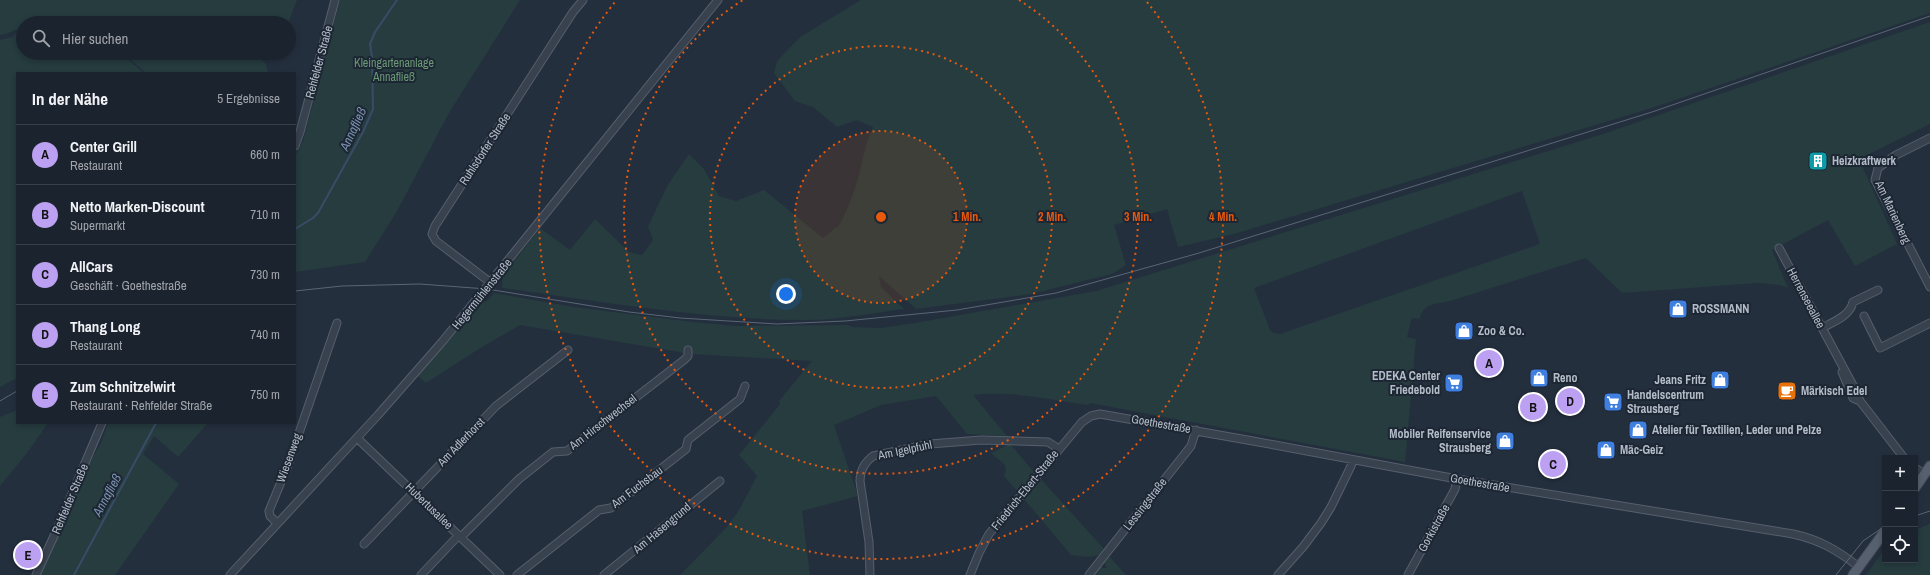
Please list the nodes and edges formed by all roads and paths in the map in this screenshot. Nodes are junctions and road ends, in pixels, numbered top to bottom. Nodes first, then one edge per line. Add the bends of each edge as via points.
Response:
1 (336, 0) edge
2 (583, 0) edge
3 (718, 0) edge
4 (1930, 138) edge
5 (296, 143) edge
6 (1779, 248) dead end
7 (492, 283) junction
8 (1930, 287) edge
9 (1878, 290) dead end
10 (1864, 316) dead end
11 (337, 323) dead end
12 (1930, 323) edge
13 (1822, 328) junction
14 (568, 350) dead end
15 (688, 350) dead end
16 (745, 386) dead end
17 (1094, 415) joint
18 (102, 424) edge
19 (1196, 430) junction
20 (357, 438) junction
21 (1059, 449) junction
22 (1902, 455) edge
23 (1353, 460) junction
24 (1930, 466) edge
25 (1918, 470) edge
26 (1924, 474) junction
27 (1457, 479) junction
28 (720, 481) dead end
29 (1918, 483) edge
30 (414, 491) junction
31 (277, 523) junction
32 (1882, 535) edge
33 (460, 536) junction
34 (364, 544) dead end
35 (1859, 567) junction
36 (36, 575) edge
37 (230, 575) edge
38 (421, 575) edge
39 (500, 575) edge
40 (516, 575) edge
41 (604, 575) edge
42 (870, 575) edge
43 (970, 575) edge
44 (1089, 575) edge
45 (1278, 575) edge
46 (1408, 575) edge
47 (1853, 575) edge

1 - 5 street, Rehfelder Straße
2 - 7 street, Ruhlsdorfer Straße via 432,234 436,240
3 - 7 street, Hegermühlenstraße
4 - 8 street, Am Marienberg via 1896,155 1878,168 1875,180
6 - 13 street, Herrenseeallee
7 - 20 street, Hegermühlenstraße
9 - 13 street via 1853,302 1852,309 1844,316
10 - 12 street via 1880,348
11 - 31 street, Wiesenweg via 288,465 269,511
13 - 22 street, Herrenseeallee via 1853,398 1860,401
14 - 30 street, Am Adlerhorst via 496,406
15 - 33 street, Am Hirschwechsel via 688,356 684,360 567,451 553,452 519,479
16 - 40 street, Am Fuchsbau via 740,399 688,440 686,449 611,508 599,510
17 - 19 street, Goethestraße
17 - 21 street, Friedrich-Ebert-Straße via 1082,422
18 - 36 street, Rehfelder Straße
19 - 23 street, Goethestraße
19 - 44 street, Lessingstraße via 1191,446
20 - 30 street, Hubertusallee
20 - 31 street, Hegermühlenstraße
21 - 42 street, Am Igelpfuhl via 1048,442 992,440 930,444 873,456 860,472 869,537
21 - 43 street, Friedrich-Ebert-Straße via 990,534
23 - 27 street, Goethestraße
23 - 45 street via 1321,523
24 - 26 main road
25 - 26 street
26 - 29 main road
27 - 35 street, Goethestraße via 1806,537 1822,542
27 - 46 street, Gorkistraße via 1455,489
28 - 41 street, Am Hasengrund
30 - 33 street, Hubertusallee
30 - 34 street, Am Adlerhorst
31 - 37 street, Hegermühlenstraße
32 - 35 main road
33 - 38 street, Am Hirschwechsel
33 - 39 street, Hubertusallee
35 - 47 main road

